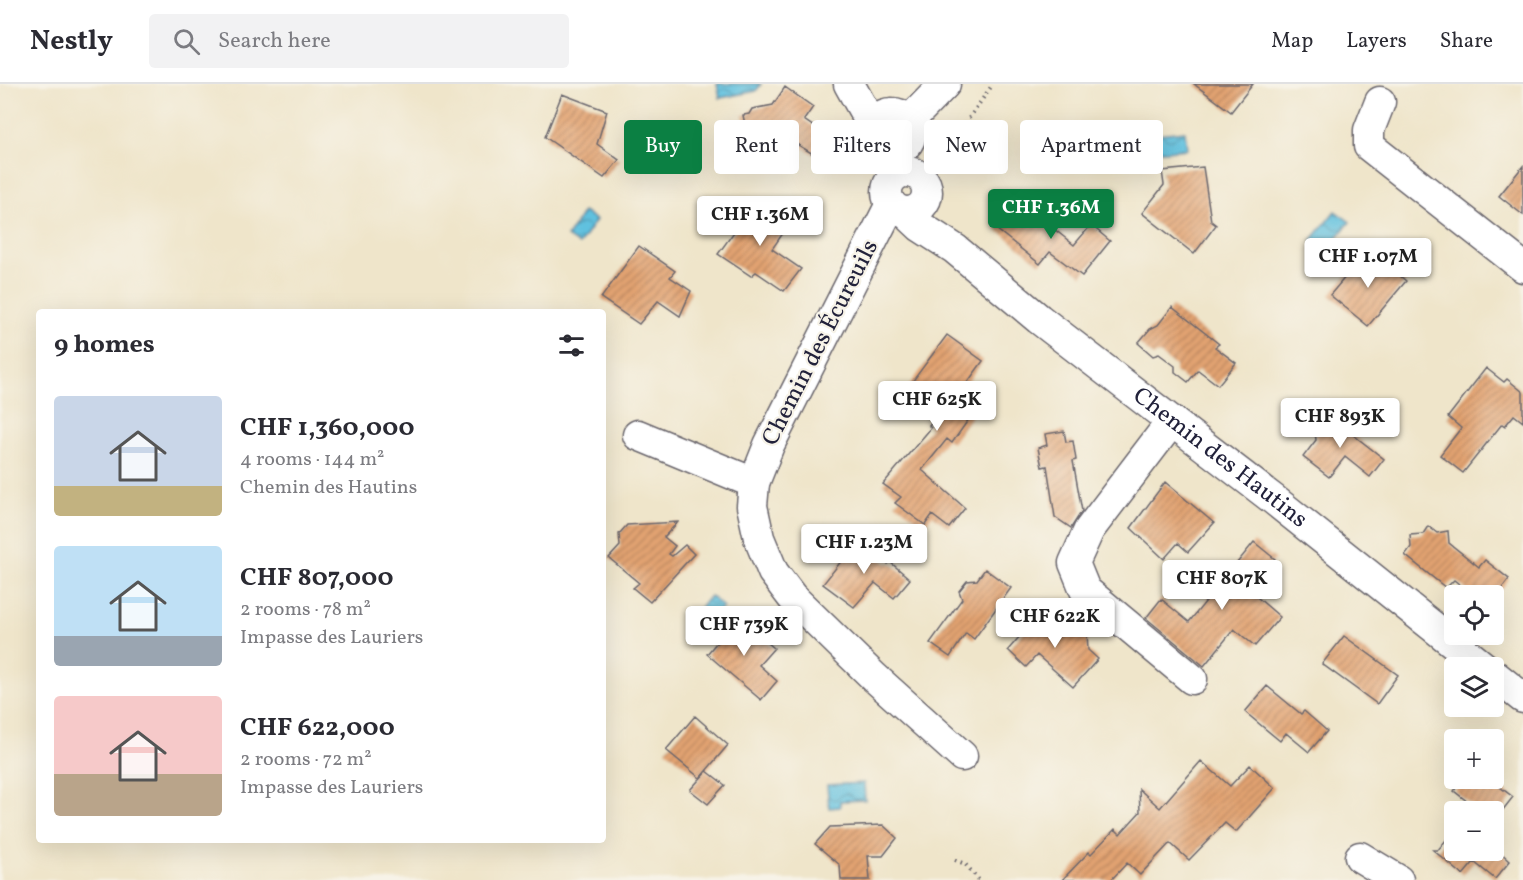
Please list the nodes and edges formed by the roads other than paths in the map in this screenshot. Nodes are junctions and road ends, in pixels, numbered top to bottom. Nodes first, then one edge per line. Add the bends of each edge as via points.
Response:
1 (849, 84) edge
2 (857, 84) edge
3 (945, 84) edge
4 (1380, 102) dead end
5 (883, 120) edge
6 (885, 120) edge
7 (904, 120) edge
8 (904, 174) edge
9 (909, 193) junction
10 (1523, 267) edge
11 (1172, 421) junction
12 (638, 435) dead end
13 (754, 483) junction
14 (1471, 657) edge
15 (1192, 680) dead end
16 (1504, 683) edge
17 (1523, 698) edge
18 (962, 756) dead end
19 (1360, 857) dead end
20 (1398, 880) edge

1 - 5 street, Chemin des Hautins
2 - 6 street
3 - 7 street
4 - 10 street via 1369,130 1369,146
8 - 9 street, Chemin des Hautins
9 - 11 street, Chemin des Hautins via 955,249
9 - 13 street, Chemin des Écureuils via 836,309 769,444
11 - 14 street, Chemin des Hautins
11 - 15 street via 1089,530 1074,563 1085,590
12 - 13 street
13 - 18 street, Chemin des Écureuils via 752,506 759,538 773,572 792,597
16 - 17 street
19 - 20 street

